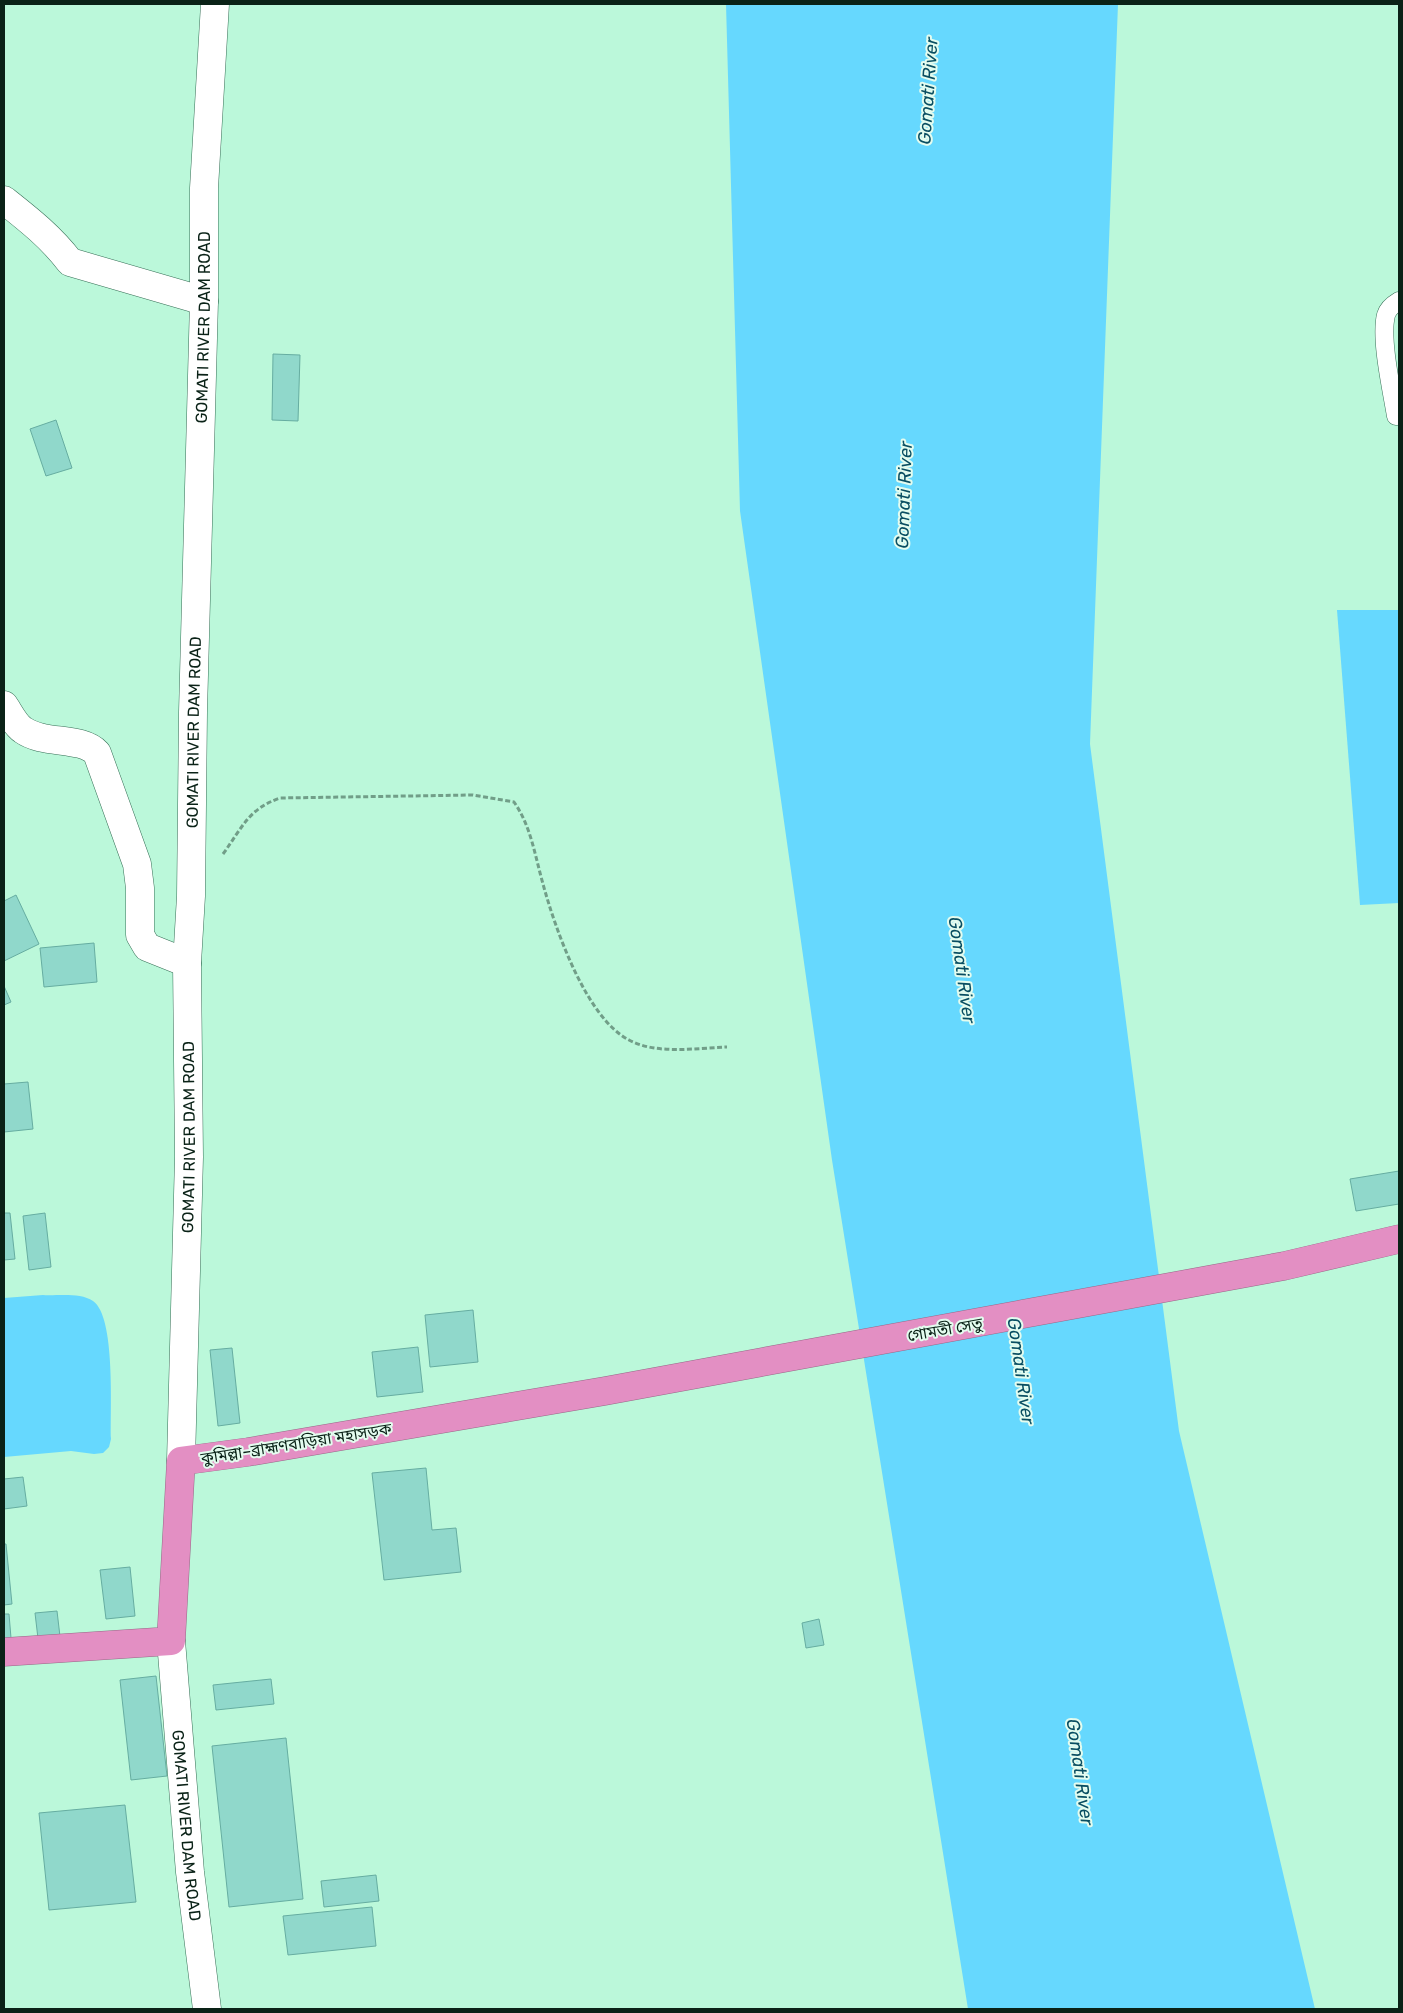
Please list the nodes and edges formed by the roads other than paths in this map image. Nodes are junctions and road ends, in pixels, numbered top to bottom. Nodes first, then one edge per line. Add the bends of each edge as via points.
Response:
1 (215, 4) edge
2 (4, 200) edge
3 (204, 301) junction
4 (1399, 301) edge
5 (1396, 416) dead end
6 (4, 705) edge
7 (187, 962) junction
8 (1399, 1239) edge
9 (605, 1391) joint
10 (181, 1461) junction
11 (171, 1641) junction
12 (4, 1652) edge
13 (207, 2009) edge

1 - 3 main road, GOMATI RIVER DAM ROAD via 204,188
2 - 3 main road via 45,234 70,262
3 - 7 main road, GOMATI RIVER DAM ROAD
4 - 5 lane via 1386,315 1385,338
6 - 7 main road via 21,729 38,739 91,747 97,754 137,864 140,935 147,947
7 - 10 main road, GOMATI RIVER DAM ROAD via 189,1157
8 - 9 highway, গোমতী সেতু via 1284,1266
9 - 10 highway, কুমিল্লা–ব্রাহ্মণবাড়িয়া মহাসড়ক
10 - 11 highway, কুমিল্লা–ব্রাহ্মণবাড়িয়া মহাসড়ক
11 - 12 highway
11 - 13 main road, GOMATI RIVER DAM ROAD via 190,1872

